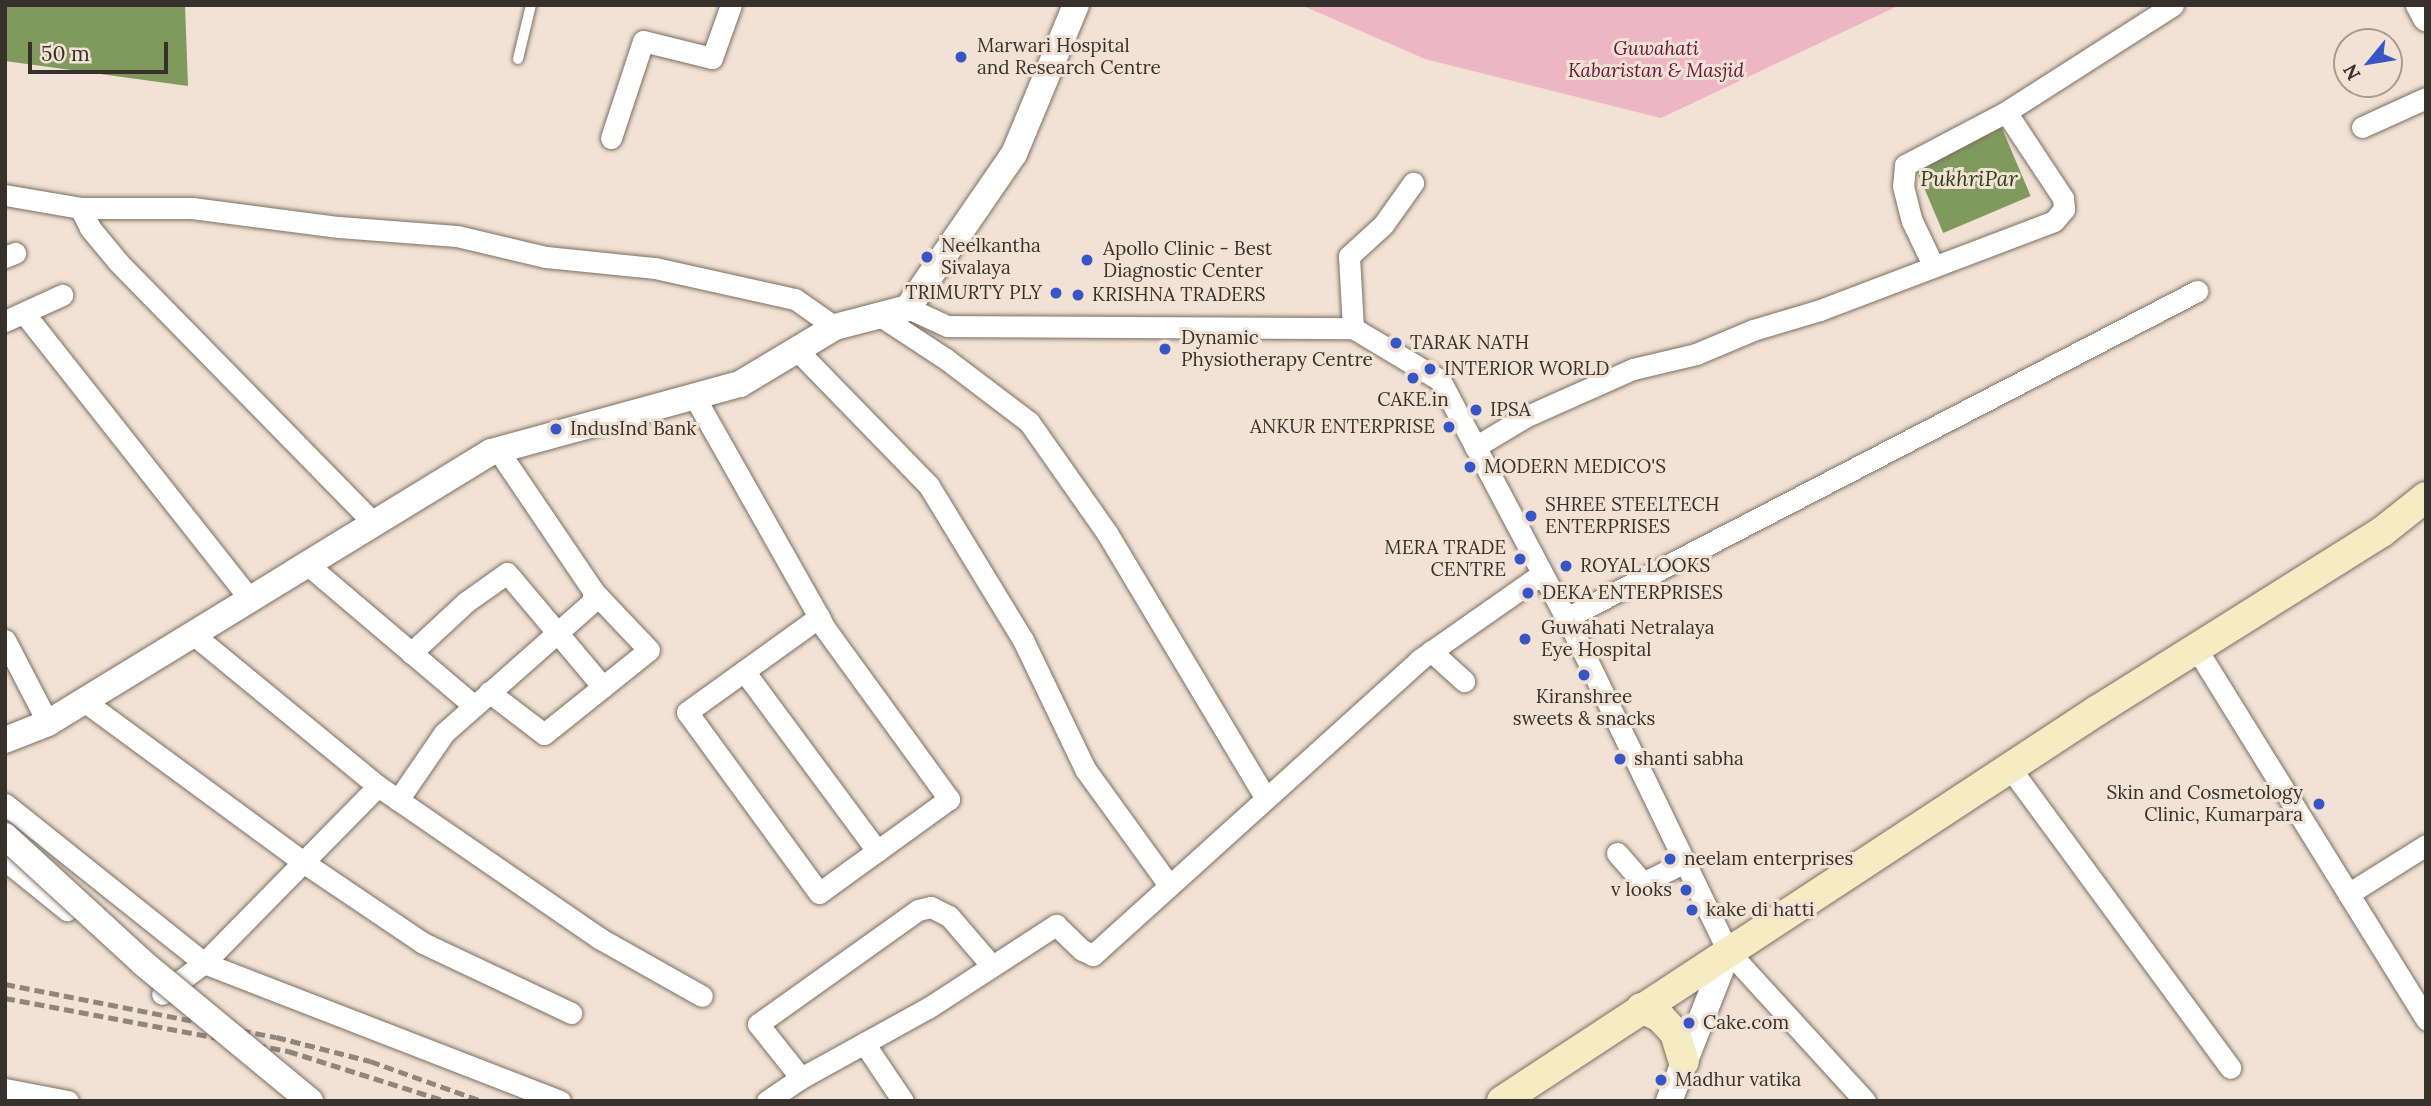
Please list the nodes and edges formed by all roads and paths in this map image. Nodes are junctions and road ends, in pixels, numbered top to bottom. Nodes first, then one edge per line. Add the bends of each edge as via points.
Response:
1 (531, 5) edge
2 (731, 5) edge
3 (1076, 5) edge
4 (2173, 5) edge
5 (2420, 5) edge
6 (2426, 18) edge
7 (518, 59) dead end
8 (2426, 98) edge
9 (2006, 112) junction
10 (2362, 128) dead end
11 (611, 138) dead end
12 (1413, 183) dead end
13 (5, 195) edge
14 (80, 208) junction
15 (1933, 265) junction
16 (2197, 291) dead end
17 (62, 295) dead end
18 (908, 308) junction
19 (879, 315) junction
20 (14, 317) edge
21 (835, 327) junction
22 (1353, 328) junction
23 (796, 349) junction
24 (694, 396) junction
25 (1475, 447) junction
26 (498, 450) junction
27 (2426, 496) edge
28 (375, 524) junction
29 (308, 565) junction
30 (1542, 573) junction
31 (594, 592) junction
32 (251, 600) junction
33 (819, 617) junction
34 (1566, 618) junction
35 (557, 631) junction
36 (194, 635) junction
37 (5, 640) edge
38 (2196, 648) junction
39 (1432, 651) junction
40 (411, 653) junction
41 (744, 671) junction
42 (1464, 681) dead end
43 (603, 687) junction
44 (481, 699) junction
45 (84, 701) junction
46 (48, 723) junction
47 (5, 740) edge
48 (2010, 768) junction
49 (378, 786) junction
50 (1265, 796) junction
51 (398, 800) junction
52 (5, 804) edge
53 (5, 836) edge
54 (2426, 845) edge
55 (877, 851) junction
56 (1617, 853) dead end
57 (5, 860) edge
58 (303, 862) junction
59 (1685, 862) junction
60 (1169, 885) junction
61 (2348, 894) junction
62 (1728, 951) junction
63 (204, 963) junction
64 (992, 966) junction
65 (702, 996) dead end
66 (1641, 1008) junction
67 (571, 1013) dead end
68 (2426, 1018) edge
69 (864, 1042) junction
70 (1684, 1062) junction
71 (2230, 1068) dead end
72 (801, 1078) junction
73 (5, 1089) edge
74 (68, 1101) edge
75 (310, 1101) edge
76 (560, 1101) edge
77 (767, 1101) edge
78 (903, 1101) edge
79 (1502, 1101) edge
80 (1669, 1101) edge
81 (1865, 1101) edge

1 - 7 lane
2 - 11 street via 712,58 643,41
3 - 18 street via 1014,154
4 - 9 street
5 - 6 street
8 - 10 street
9 - 15 street via 1905,165 1903,186 1912,221
9 - 15 street via 2056,184 2064,209 2054,221
12 - 22 street via 1383,225 1349,256
13 - 14 street
14 - 21 street via 192,208 457,236 546,257 654,268 795,299
14 - 28 street via 119,263
15 - 25 street via 1696,354 1633,369 1525,416
16 - 34 street
17 - 20 street
18 - 19 street
18 - 22 street via 947,326
19 - 21 street
19 - 50 street via 1029,422 1107,533
20 - 32 street
21 - 23 street
22 - 25 street via 1440,380
23 - 24 street via 740,384
23 - 60 street via 929,486 1023,640 1085,769
24 - 26 street
24 - 33 street
25 - 30 street
26 - 28 street
26 - 31 street
27 - 38 main road via 2382,532
28 - 29 street
29 - 32 street
29 - 40 street
30 - 34 street
30 - 39 street
31 - 35 street via 592,602
31 - 43 street via 649,650
32 - 36 street
33 - 41 street
33 - 55 street via 949,799
34 - 59 street
35 - 40 street via 507,573 466,602
35 - 43 street
35 - 44 street
36 - 45 street
36 - 49 street
37 - 46 street
38 - 48 main road
38 - 61 street
39 - 42 street
39 - 50 street
40 - 44 street
41 - 55 street
41 - 55 street via 687,712 818,894
43 - 44 street via 544,734
44 - 51 street via 444,733
45 - 46 street
45 - 58 street
46 - 47 street
48 - 62 main road
48 - 71 street
49 - 51 street
49 - 58 street
50 - 60 street
51 - 65 street via 599,938
52 - 63 street
53 - 75 street, bridge via 143,963
54 - 61 street
56 - 59 street via 1643,883
57 - 63 street via 164,996
58 - 63 street
58 - 67 street via 423,943
59 - 62 street
60 - 64 street via 1093,954 1082,950 1056,925
61 - 68 street
62 - 66 main road
62 - 70 street
62 - 81 street
63 - 76 street
64 - 69 street
64 - 72 street via 949,916 931,906 918,910 758,1024
66 - 70 main road via 1660,1017 1675,1033
66 - 79 main road
69 - 72 street
69 - 78 street
70 - 80 street
72 - 77 street
73 - 74 street

